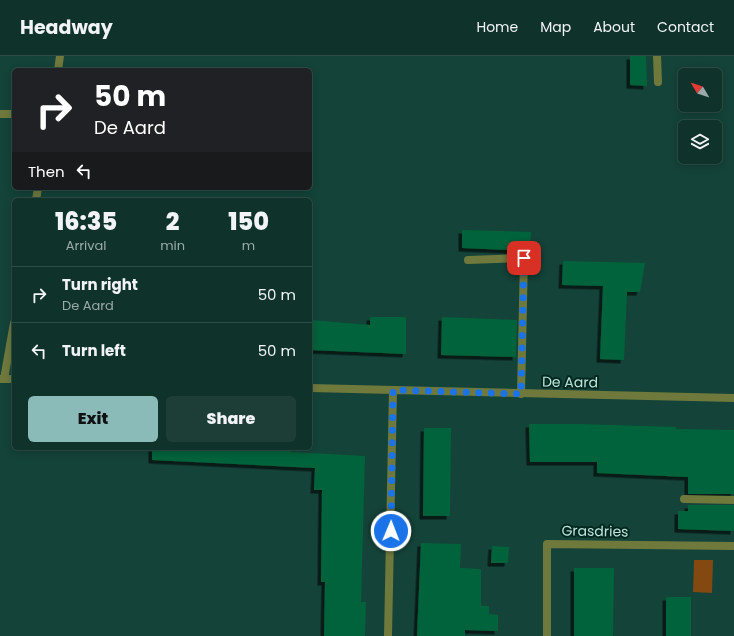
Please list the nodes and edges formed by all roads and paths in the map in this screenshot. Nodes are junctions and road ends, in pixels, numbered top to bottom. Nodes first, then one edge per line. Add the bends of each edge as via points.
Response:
1 (60, 56) edge
2 (657, 56) edge
3 (58, 68) edge
4 (658, 82) dead end
5 (0, 114) edge
6 (12, 114) edge
7 (468, 260) dead end
8 (12, 332) edge
9 (2, 379) edge
10 (312, 388) edge
11 (393, 390) junction
12 (521, 394) junction
13 (734, 398) edge
14 (684, 499) dead end
15 (734, 500) edge
16 (734, 546) edge
17 (388, 636) edge
18 (547, 636) edge

1 - 3 street
2 - 4 street
5 - 6 street
7 - 12 street via 524,258
8 - 9 street
10 - 11 street, De Aard
11 - 12 street, De Aard
11 - 17 street
12 - 13 street, De Aard
14 - 15 street
16 - 18 street, Grasdries via 547,544

